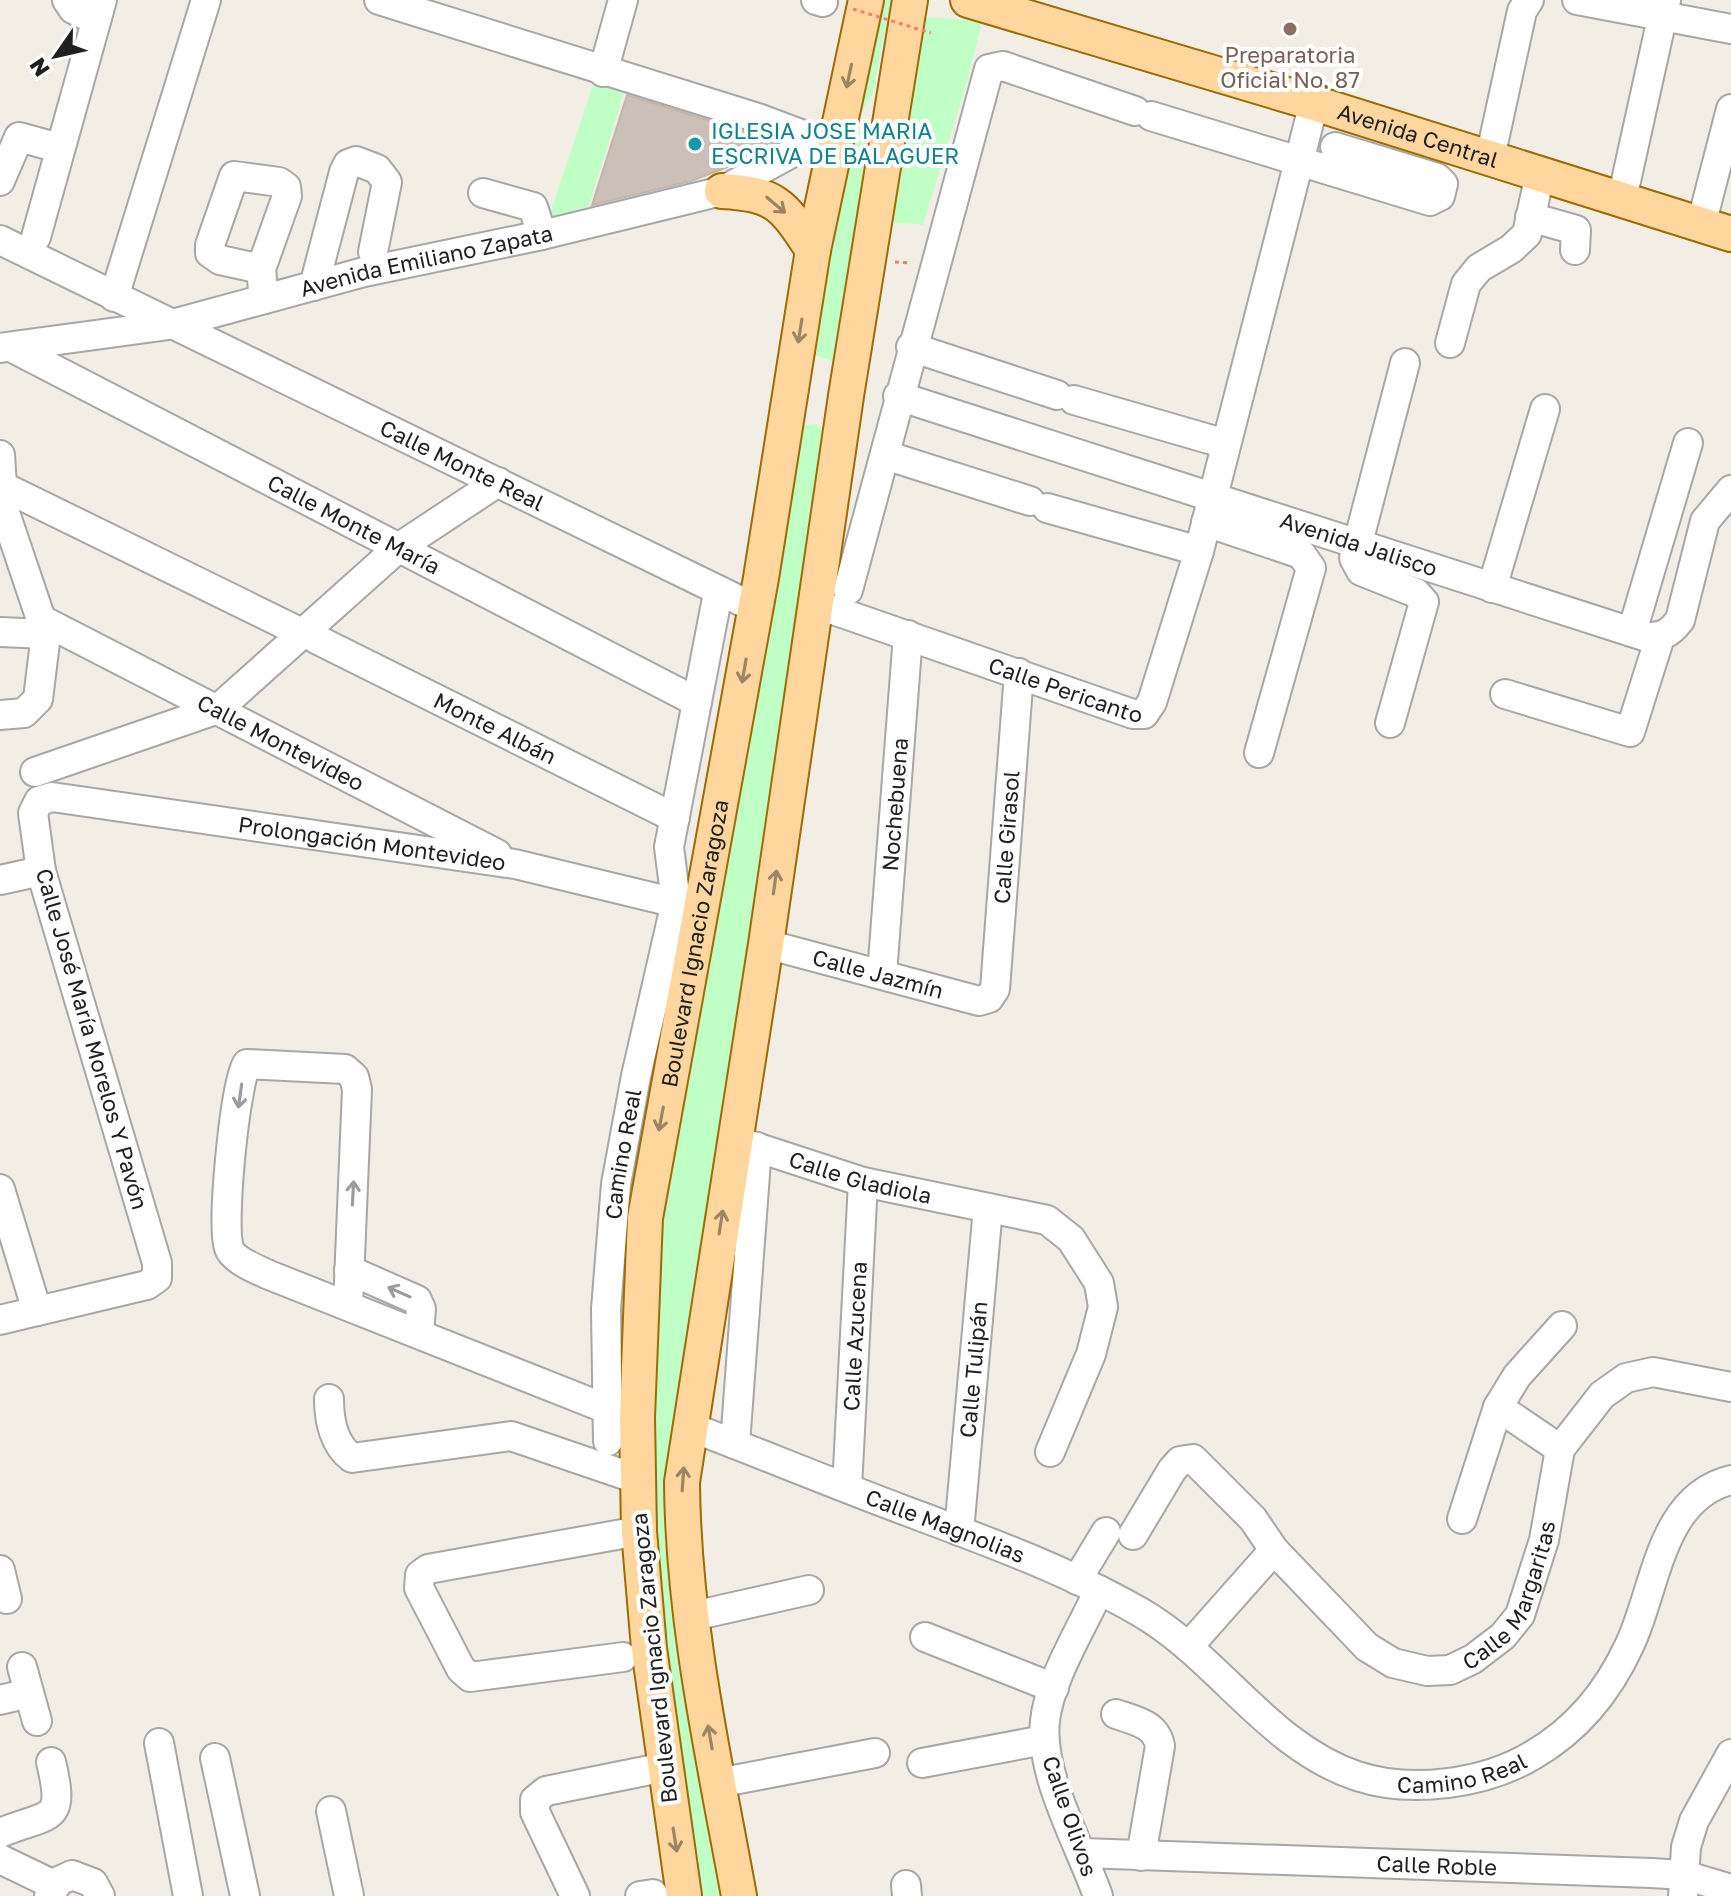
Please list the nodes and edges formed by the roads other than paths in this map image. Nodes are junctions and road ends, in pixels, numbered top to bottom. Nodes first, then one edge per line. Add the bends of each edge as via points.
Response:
1 (67, 0) edge
2 (206, 0) edge
3 (379, 0) edge
4 (623, 0) edge
5 (898, 0) edge
6 (910, 0) edge
7 (968, 0) edge
8 (1529, 0) edge
9 (1577, 0) edge
10 (859, 5) edge
11 (1664, 7) edge
12 (99, 10) edge
13 (1731, 29) edge
14 (603, 72) junction
15 (1314, 103) junction
16 (1731, 109) edge
17 (826, 133) junction
18 (1335, 147) dead end
19 (59, 148) junction
20 (1490, 158) junction
21 (1299, 162) junction
22 (1540, 174) junction
23 (0, 181) edge
24 (722, 191) junction
25 (483, 193) dead end
26 (1622, 199) junction
27 (1530, 217) junction
28 (1716, 229) edge
29 (542, 235) junction
30 (36, 237) dead end
31 (0, 240) edge
32 (813, 250) junction
33 (1575, 250) dead end
34 (373, 252) dead end
35 (261, 269) dead end
36 (314, 286) junction
37 (114, 297) junction
38 (264, 299) junction
39 (169, 325) junction
40 (1450, 343) dead end
41 (911, 347) junction
42 (6, 348) edge
43 (1405, 363) dead end
44 (792, 385) junction
45 (846, 396) junction
46 (898, 396) junction
47 (1545, 409) dead end
48 (1688, 443) dead end
49 (1226, 444) junction
50 (0, 455) edge
51 (885, 455) junction
52 (498, 482) junction
53 (1731, 490) edge
54 (2, 492) edge
55 (1209, 509) junction
56 (1357, 545) junction
57 (398, 548) junction
58 (1199, 551) junction
59 (1492, 588) junction
60 (848, 590) dead end
61 (718, 593) junction
62 (816, 604) junction
63 (755, 608) junction
64 (45, 628) junction
65 (0, 632) edge
66 (908, 635) junction
67 (1646, 635) junction
68 (309, 636) junction
69 (1019, 673) junction
70 (1505, 694) dead end
71 (697, 702) junction
72 (218, 709) junction
73 (0, 715) edge
74 (1390, 723) dead end
75 (1259, 753) dead end
76 (35, 772) dead end
77 (39, 801) joint
78 (675, 818) junction
79 (515, 864) junction
80 (41, 871) junction
81 (0, 880) edge
82 (689, 905) junction
83 (766, 944) junction
84 (882, 974) junction
85 (989, 998) joint
86 (746, 1143) junction
87 (863, 1182) junction
88 (0, 1189) edge
89 (988, 1208) junction
90 (5, 1226) edge
91 (349, 1270) junction
92 (348, 1305) junction
93 (37, 1311) junction
94 (0, 1320) edge
95 (1562, 1326) dead end
96 (419, 1333) junction
97 (1731, 1387) edge
98 (329, 1399) dead end
99 (1498, 1407) junction
100 (607, 1409) junction
101 (688, 1426) junction
102 (608, 1441) dead end
103 (735, 1444) junction
104 (1560, 1449) junction
105 (1050, 1452) dead end
106 (637, 1479) junction
107 (1731, 1480) edge
108 (847, 1488) junction
109 (1462, 1519) dead end
110 (639, 1531) junction
111 (959, 1531) junction
112 (1274, 1550) junction
113 (1088, 1585) junction
114 (809, 1590) dead end
115 (689, 1617) junction
116 (925, 1637) dead end
117 (1188, 1647) junction
118 (623, 1657) dead end
119 (1054, 1688) junction
120 (0, 1700) edge
121 (1116, 1714) dead end
122 (37, 1721) dead end
123 (1044, 1740) junction
124 (159, 1743) dead end
125 (875, 1753) dead end
126 (1731, 1754) edge
127 (215, 1758) dead end
128 (51, 1762) dead end
129 (922, 1763) dead end
130 (665, 1767) junction
131 (718, 1783) junction
132 (331, 1811) dead end
133 (0, 1833) edge
134 (1083, 1853) junction
135 (1141, 1856) junction
136 (0, 1859) edge
137 (1650, 1884) edge
138 (1683, 1886) edge
139 (1731, 1889) edge
140 (52, 1891) edge
141 (659, 1895) edge
142 (101, 1896) edge
143 (188, 1896) edge
144 (245, 1896) edge
145 (349, 1896) edge
146 (575, 1896) edge
147 (739, 1896) edge
148 (1098, 1896) edge

1 - 12 street via 73,9
2 - 37 street
3 - 14 street
4 - 14 street
5 - 17 main road via 875,107 862,120
6 - 45 main road, Boulevard Ignacio Zaragoza
7 - 15 main road, Avenida Central
8 - 20 street via 1522,11
9 - 11 street
10 -> 17 main road, Boulevard Ignacio Zaragoza
11 - 13 street
11 - 26 street
12 - 19 street
14 - 17 street
15 - 20 main road, Avenida Central
15 - 21 street, Calle Pericanto
16 - 28 street
17 - 24 street, Avenida Emiliano Zapata
17 - 32 main road, Boulevard Ignacio Zaragoza
18 - 21 street via 1437,178 1443,184 1440,196 1430,201
19 - 23 street via 19,137
19 - 30 street
20 - 22 main road, Avenida Central
21 - 41 street via 1003,66 989,69
21 - 49 street, Calle Pericanto
22 - 26 main road, Avenida Central
22 - 27 street
24 - 29 street, Avenida Emiliano Zapata
24 -> 32 main road via 767,197
25 - 29 street via 533,207
26 - 28 main road, Avenida Central
27 - 33 street via 1576,230
27 - 40 street via 1527,234 1479,268 1466,284
29 - 36 street, Avenida Emiliano Zapata
31 - 37 street, Calle Monte Real
32 -> 44 main road, Boulevard Ignacio Zaragoza
34 - 36 street via 387,182 377,169 356,161 344,172
35 - 38 street
36 - 38 street, Avenida Emiliano Zapata
37 - 39 street, Calle Monte Real
38 - 39 street, Avenida Emiliano Zapata
39 - 42 street, Avenida Emiliano Zapata
39 - 52 street, Calle Monte Real
41 - 46 street
41 - 49 street
42 - 57 street, Calle Monte María
43 - 56 street
44 - 45 main road
44 - 63 main road, Boulevard Ignacio Zaragoza
45 - 62 main road, Boulevard Ignacio Zaragoza
46 - 51 street
46 - 55 street, Avenida Jalisco
47 - 59 street
48 - 67 street
49 - 55 street, Calle Pericanto
50 - 54 street
51 - 58 street
51 - 60 street
52 - 57 street
52 - 61 street, Calle Monte Real
53 - 67 street via 1705,521 1680,620 1671,632
54 - 64 street
54 - 68 street, Monte Albán
55 - 56 street, Avenida Jalisco
55 - 58 street, Calle Pericanto
55 - 75 street via 1301,554 1311,568
56 - 59 street, Avenida Jalisco
56 - 74 street via 1355,566 1416,593 1424,602
57 - 68 street
57 - 71 street, Calle Monte María
58 - 69 street, Calle Pericanto via 1144,714
59 - 67 street, Avenida Jalisco
61 - 63 street, Calle Monte Real
61 - 71 street
62 - 66 street, Calle Pericanto
83 -> 62 main road, Boulevard Ignacio Zaragoza
63 -> 82 main road, Boulevard Ignacio Zaragoza
64 - 65 street
64 - 72 street, Calle Montevideo
64 - 73 street via 38,699 24,713
66 - 69 street, Calle Pericanto
66 - 84 street, Nochebuena
67 - 70 street via 1630,732
68 - 72 street
68 - 78 street, Monte Albán
69 - 85 street, Calle Girasol via 995,989
71 - 78 street
72 - 76 street
72 - 79 street, Calle Montevideo
77 - 79 street, Prolongación Montevideo via 52,797
77 - 80 street, Calle José María Morelos Y Pavón via 33,813
78 - 82 street via 670,878
79 - 82 street, Prolongación Montevideo
80 - 81 street
80 - 93 street, Calle José María Morelos Y Pavón via 157,1263 157,1278 147,1285
82 - 100 street, Camino Real via 636,1076 614,1197 606,1309
82 -> 106 main road, Boulevard Ignacio Zaragoza via 645,1218
83 - 84 street, Calle Jazmín
83 - 86 main road, Boulevard Ignacio Zaragoza
84 - 85 street, Calle Jazmín via 979,1001
86 - 87 street, Calle Gladiola
101 -> 86 main road, Boulevard Ignacio Zaragoza
86 - 103 street
87 - 89 street, Calle Gladiola
87 - 108 street, Calle Azucena
88 - 90 street
89 - 105 street, Calle Gladiola via 1047,1220 1071,1239 1099,1283 1103,1307 1091,1354
89 - 111 street, Calle Tulipán
90 - 93 street
91 - 92 street
91 -> 92 street via 354,1077 345,1069 247,1064 226,1197 230,1251 269,1275
96 -> 91 street via 417,1300
92 - 96 street
93 - 94 street
95 - 99 street via 1517,1376
96 - 100 street
97 - 104 street, Calle Margaritas via 1653,1372 1626,1378 1602,1395
98 - 106 street via 329,1417 342,1451 352,1458 511,1436
99 - 104 street
99 - 109 street
100 - 102 street, Camino Real
101 - 103 street, Calle Magnolias
115 -> 101 main road, Boulevard Ignacio Zaragoza via 682,1524
103 - 108 street, Calle Magnolias
104 - 112 street, Calle Margaritas via 1544,1540 1520,1615 1503,1636 1450,1670 1393,1663 1367,1647
106 - 110 main road, Boulevard Ignacio Zaragoza
107 - 117 street, Camino Real via 1703,1491 1681,1515 1631,1643 1603,1694 1534,1755 1497,1773 1398,1785 1355,1776 1304,1750
108 - 111 street, Calle Magnolias
110 - 118 street via 428,1569 420,1575 419,1588 470,1677
110 - 130 main road, Boulevard Ignacio Zaragoza
111 - 113 street, Calle Magnolias
112 - 113 street, Calle Margaritas via 1253,1519 1193,1459 1180,1461 1119,1534
112 - 117 street
113 - 117 street, Camino Real via 1143,1614
113 - 119 street
114 - 115 street
131 -> 115 main road, Boulevard Ignacio Zaragoza
116 - 119 street
119 - 123 street, Calle Olivos
120 - 122 street via 26,1680
121 - 135 street via 1149,1726 1160,1746
123 - 129 street
123 - 134 street, Calle Olivos via 1056,1788
124 - 143 street
125 - 131 street
126 - 138 street via 1694,1821
127 - 144 street
128 - 133 street via 59,1796 56,1808 48,1816
130 -> 141 main road, Boulevard Ignacio Zaragoza
130 - 146 street via 546,1791 535,1800 535,1812
131 - 147 main road, Boulevard Ignacio Zaragoza
132 - 145 street
134 - 135 street, Calle Roble
134 - 148 street, Calle Olivos
135 - 137 street, Calle Roble
136 - 140 street
137 - 138 street, Calle Roble
138 - 139 street, Calle Roble
140 - 142 street via 65,1877 80,1876

